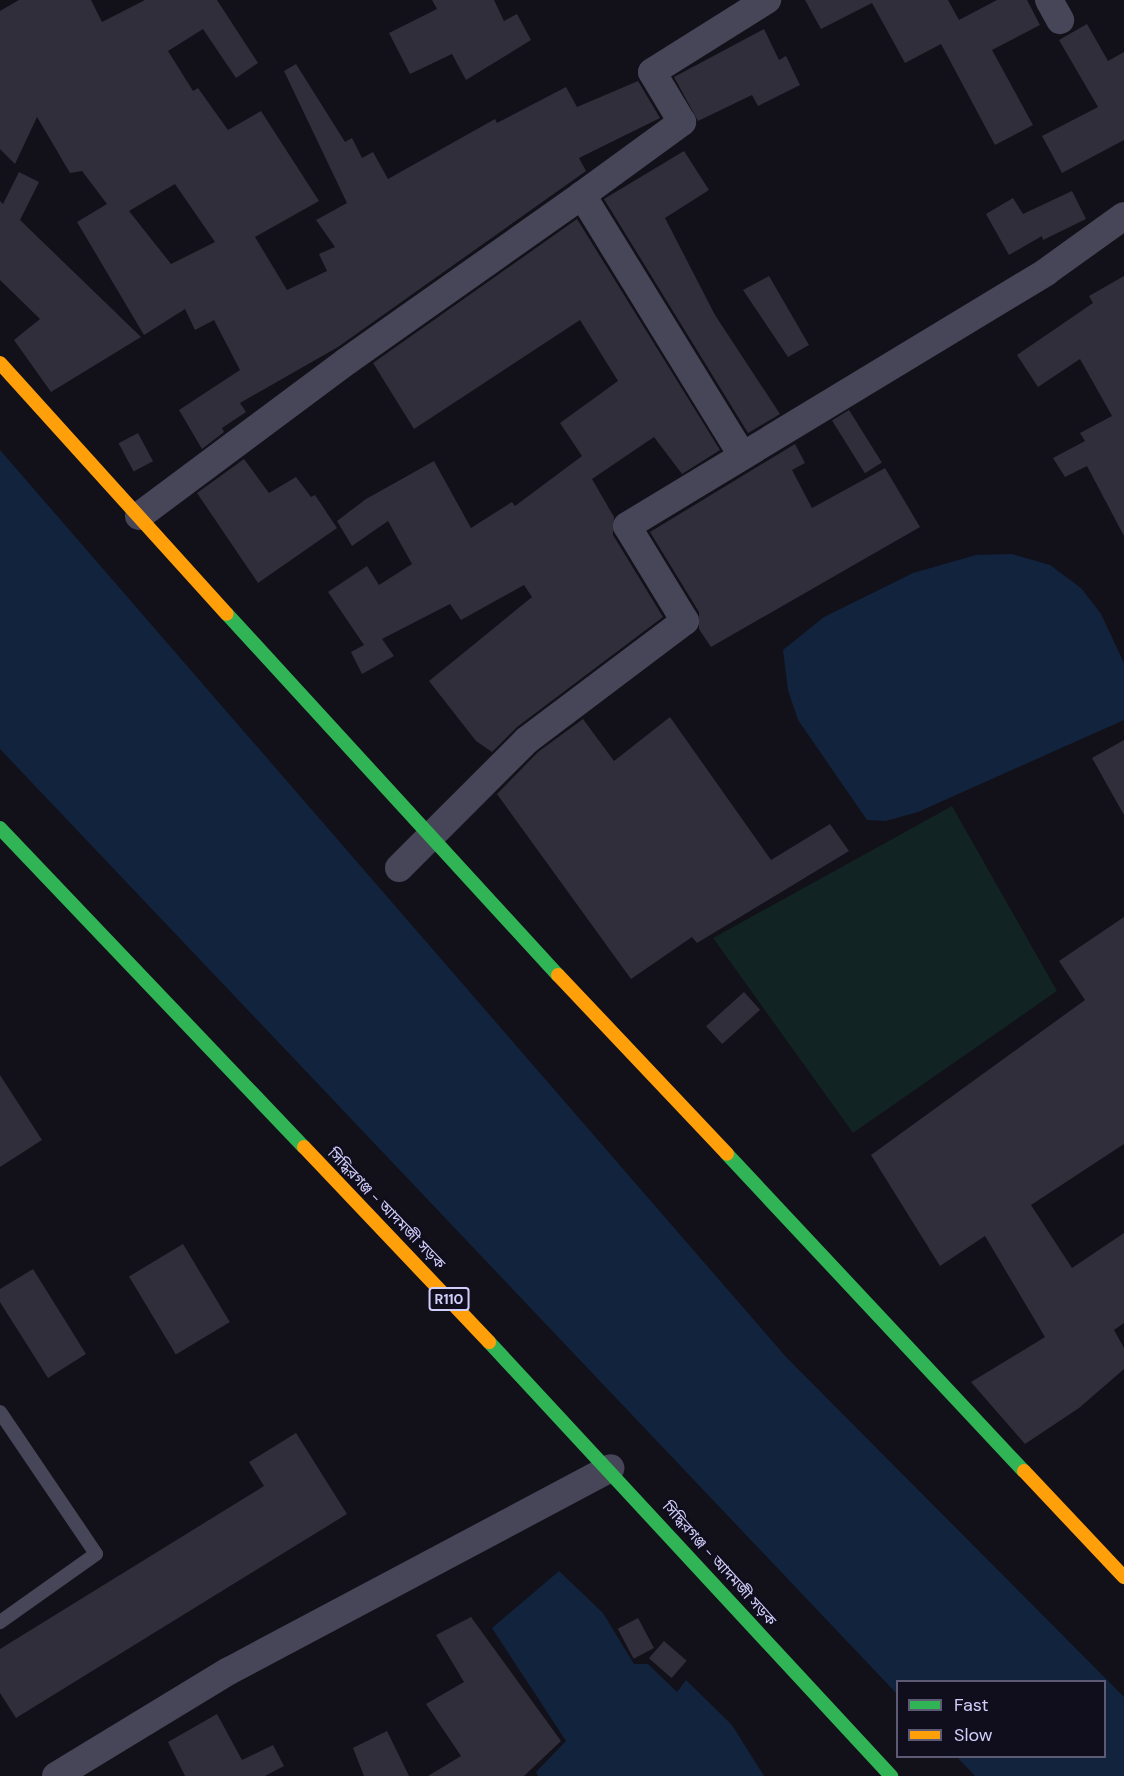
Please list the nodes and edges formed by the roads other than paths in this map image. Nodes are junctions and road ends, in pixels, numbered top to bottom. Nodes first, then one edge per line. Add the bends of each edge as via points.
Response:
1 (766, 0) edge
2 (582, 195) junction
3 (1124, 216) edge
4 (0, 363) edge
5 (742, 455) junction
6 (139, 516) junction
7 (0, 828) edge
8 (430, 839) junction
9 (399, 868) dead end
10 (0, 1412) edge
11 (610, 1468) junction
12 (1124, 1576) edge
13 (0, 1622) edge
14 (56, 1776) edge
15 (891, 1776) edge

1 - 2 street via 651,72 682,122
2 - 5 street
2 - 6 street via 347,361
3 - 5 street via 1046,272
4 - 6 street
5 - 8 street via 627,526 685,621 527,740
6 - 8 street
7 - 11 street, সিদ্ধিরগঞ্জ - আদমজী সড়ক / R110
8 - 9 street
8 - 12 street
10 - 13 lane via 96,1554
11 - 14 street via 229,1671
11 - 15 street, সিদ্ধিরগঞ্জ - আদমজী সড়ক / R110

